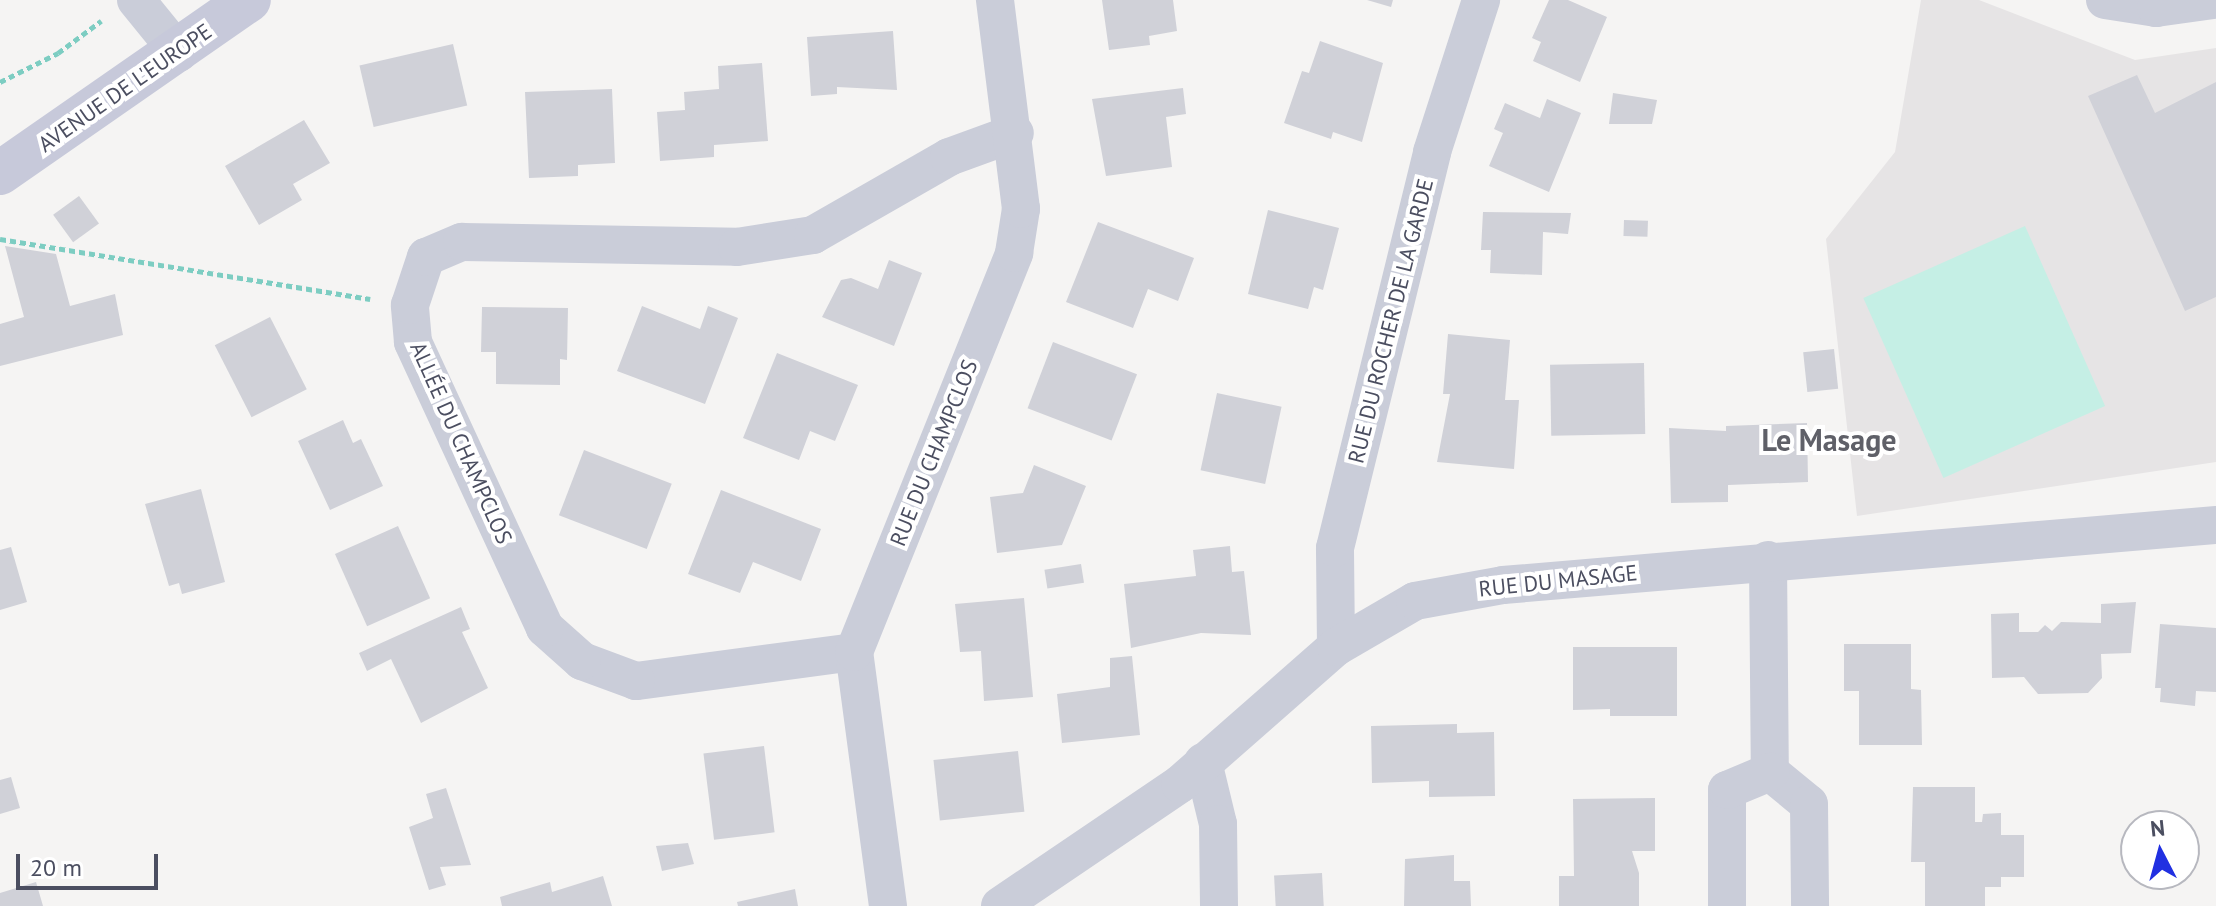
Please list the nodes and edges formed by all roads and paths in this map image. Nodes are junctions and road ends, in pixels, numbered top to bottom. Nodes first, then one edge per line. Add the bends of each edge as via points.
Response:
1 (249, 0) edge
2 (995, 0) edge
3 (1481, 0) edge
4 (2105, 0) edge
5 (2214, 0) edge
6 (122, 9) edge
7 (179, 53) junction
8 (0, 82) edge
9 (1015, 133) junction
10 (0, 173) edge
11 (0, 239) edge
12 (410, 305) junction
13 (2216, 525) edge
14 (1768, 560) junction
15 (1336, 647) junction
16 (854, 652) junction
17 (1203, 762) junction
18 (1770, 772) junction
19 (888, 906) edge
20 (1000, 906) edge
21 (1219, 906) edge
22 (1727, 906) edge
23 (1810, 906) edge

1 - 7 main road, AVENUE DE L'EUROPE
2 - 9 street, RUE DU CHAMPCLOS
3 - 15 street, RUE DU ROCHER DE LA GARDE via 1432,152 1335,548
4 - 5 street via 2156,8
6 - 7 street
6 - 8 path via 58,53
7 - 10 main road, AVENUE DE L'EUROPE
9 - 12 street, ALLÉE DU CHAMPCLOS via 949,157 813,235 737,247 462,242 426,257
9 - 16 street, RUE DU CHAMPCLOS via 1021,209 1014,253
11 - 12 path
12 - 16 street, ALLÉE DU CHAMPCLOS via 413,342 545,628 582,661 636,681
13 - 14 street, RUE DU MASAGE
14 - 15 street, RUE DU MASAGE via 1503,585 1415,601
14 - 18 street
15 - 17 street, RUE DU MASAGE
16 - 19 street, RUE DU CHAMPCLOS
17 - 20 street, RUE DU MASAGE via 1180,784
17 - 21 street via 1218,824
18 - 22 street via 1727,790
18 - 23 street via 1809,804

